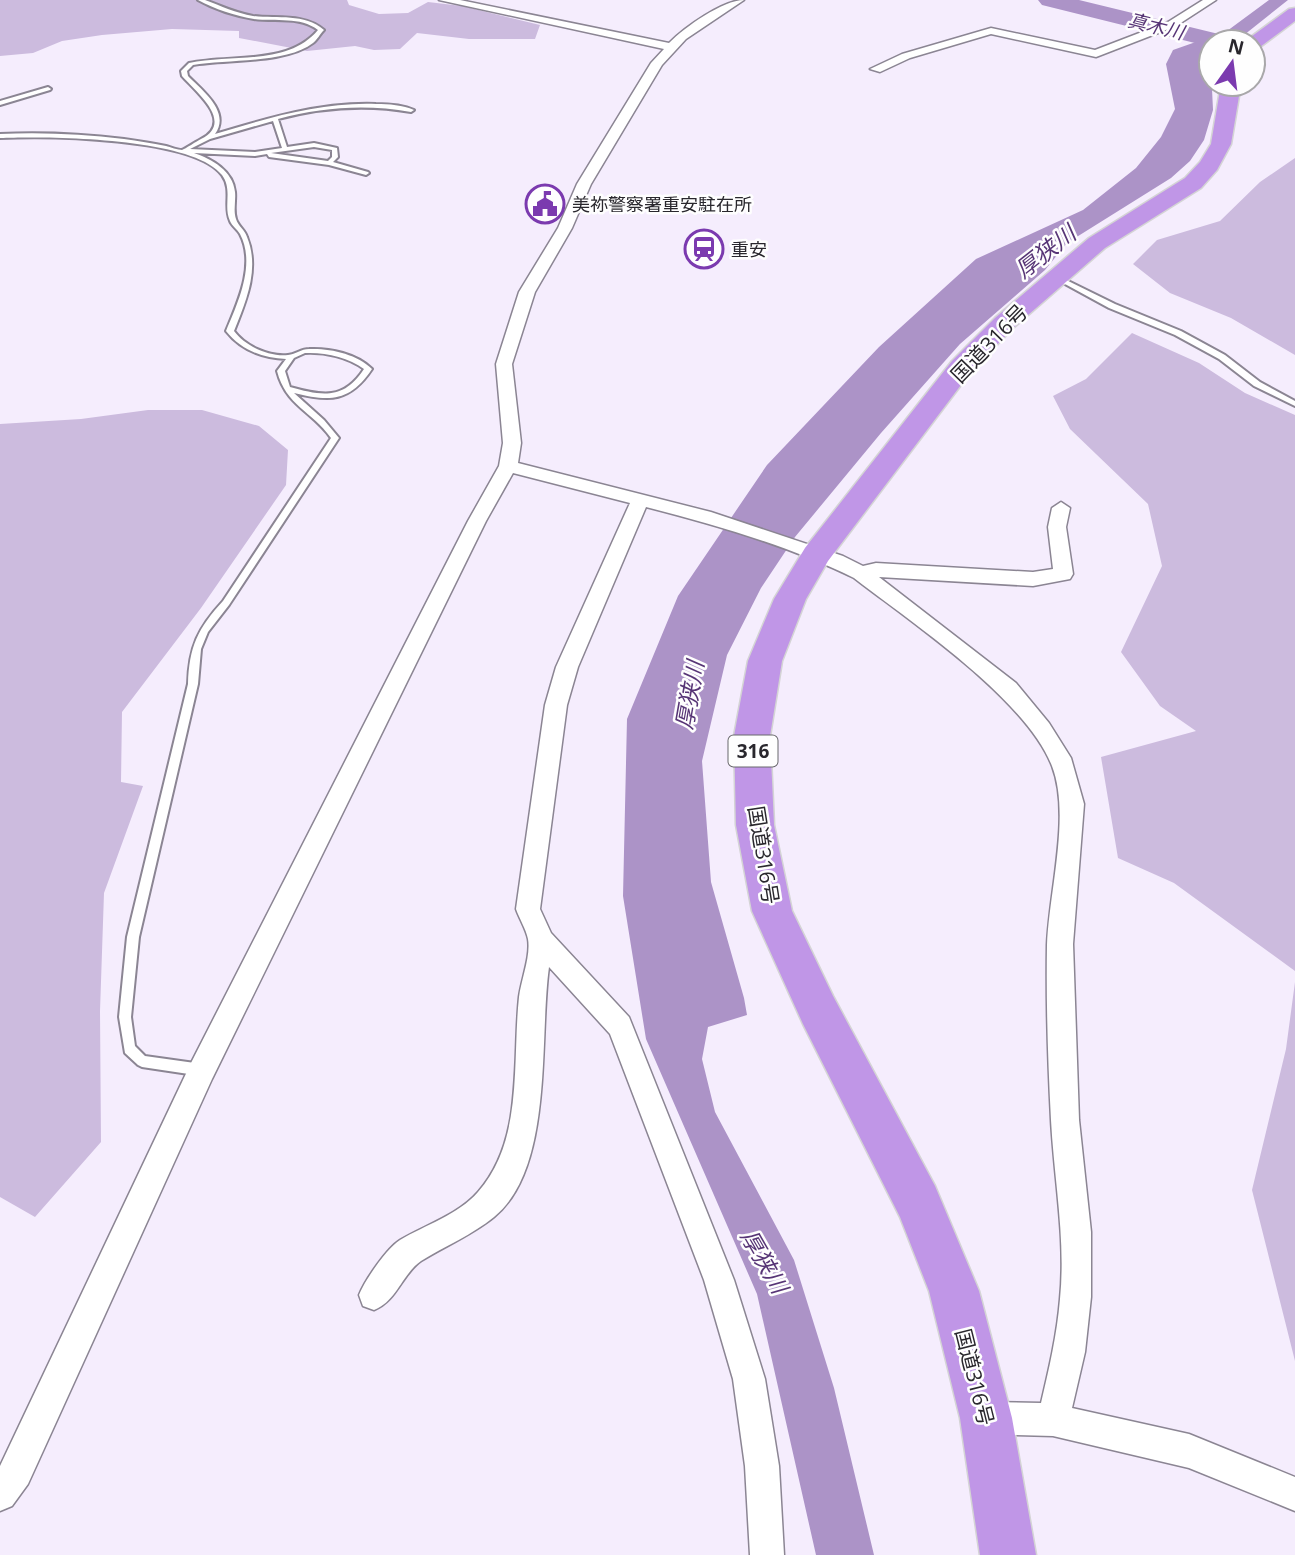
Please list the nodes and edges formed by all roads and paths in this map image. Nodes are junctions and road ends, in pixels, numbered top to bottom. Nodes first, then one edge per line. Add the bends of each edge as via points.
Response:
1 (200, 0) edge
2 (444, 0) edge
3 (739, 0) edge
4 (1211, 0) edge
5 (461, 2) edge
6 (1295, 13) edge
7 (1267, 33) edge
8 (670, 47) junction
9 (876, 69) dead end
10 (48, 89) dead end
11 (1229, 98) edge
12 (0, 103) edge
13 (411, 110) dead end
14 (275, 118) junction
15 (1, 136) edge
16 (208, 138) junction
17 (193, 144) junction
18 (166, 147) junction
19 (285, 149) junction
20 (184, 151) junction
21 (255, 153) junction
22 (329, 163) junction
23 (366, 173) dead end
24 (1056, 277) junction
25 (291, 357) junction
26 (286, 388) junction
27 (1295, 404) edge
28 (508, 466) junction
29 (641, 498) junction
30 (1061, 508) dead end
31 (704, 516) joint
32 (810, 552) junction
33 (861, 573) junction
34 (541, 940) junction
35 (202, 1070) junction
36 (374, 1295) dead end
37 (986, 1418) junction
38 (1053, 1420) junction
39 (0, 1494) edge
40 (1295, 1494) edge
41 (766, 1555) edge
42 (1008, 1555) edge

1 - 16 lane via 252,17 302,21 321,30 317,37 279,54 191,64 185,76 217,114
2 - 5 street
3 - 8 street
4 - 9 street via 1172,24 1096,54 991,31
5 - 8 street
6 - 7 highway
8 - 28 street via 584,184 522,305 504,364 512,443
10 - 12 lane
11 - 24 highway, 国道316号 / 316 via 1221,144 1193,183 1097,243
13 - 14 lane via 357,104
14 - 16 lane
14 - 19 lane
15 - 18 lane via 49,134
16 - 17 lane
17 - 18 lane
17 - 20 lane
18 - 20 lane
19 - 21 lane
19 - 22 lane via 327,146 335,149
20 - 21 lane
20 - 25 lane via 217,166 233,190 233,221 243,234 251,273 230,331 236,340 255,350
21 - 22 lane
22 - 23 lane
24 - 27 lane via 1178,333
24 - 32 highway, 国道316号 / 316 via 961,367
25 - 26 lane via 281,372
25 - 26 lane via 305,351 345,356 361,361 368,369 344,395 310,395
26 - 35 lane via 335,438 226,603 206,625 193,656 193,684 133,937 125,1017 129,1049 142,1061
28 - 29 street
28 - 35 street
29 - 31 street
29 - 34 street via 567,667 556,705 528,909
30 - 33 street via 1057,527 1063,574 1032,579 876,570
31 - 32 street
32 - 33 street
32 - 37 highway, 国道316号 / 316 via 765,661 752,736 755,825 772,911 918,1203 954,1291
33 - 38 street via 1008,689 1063,764 1072,804 1060,944 1076,1297
34 - 36 street via 532,996 526,1111 507,1178 486,1205 408,1252
34 - 41 street via 620,1026 719,1280 749,1379 762,1466
35 - 39 street via 16,1472
37 - 38 street
37 - 42 highway, 国道316号 / 316
38 - 40 street via 1189,1451

